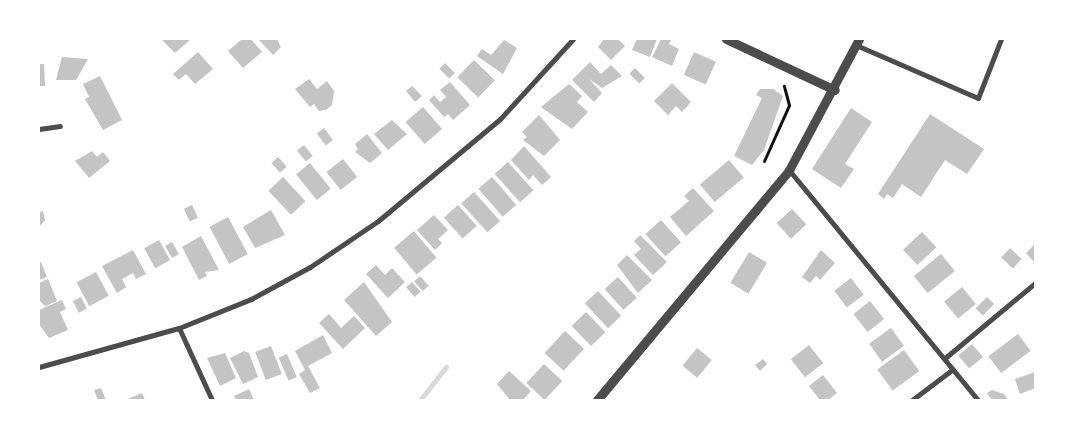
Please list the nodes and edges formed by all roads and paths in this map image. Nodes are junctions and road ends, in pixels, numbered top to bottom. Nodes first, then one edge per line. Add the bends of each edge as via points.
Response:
1 (573, 39) edge
2 (726, 39) edge
3 (1001, 39) edge
4 (858, 42) edge
5 (784, 86) dead end
6 (835, 90) junction
7 (60, 126) dead end
8 (39, 129) edge
9 (764, 161) dead end
10 (789, 170) junction
11 (1035, 283) edge
12 (180, 328) junction
13 (945, 358) junction
14 (39, 367) edge
15 (953, 369) junction
16 (212, 400) edge
17 (597, 400) edge
18 (912, 400) edge
19 (978, 400) edge

1 - 12 street via 500,119 378,221 310,267 252,299
2 - 6 street
3 - 4 street via 978,98
4 - 6 street
5 - 9 path via 788,105
6 - 10 street
7 - 8 street
10 - 13 street
10 - 17 street
11 - 13 street
12 - 14 street
12 - 16 street
13 - 15 street
15 - 18 street
15 - 19 street

